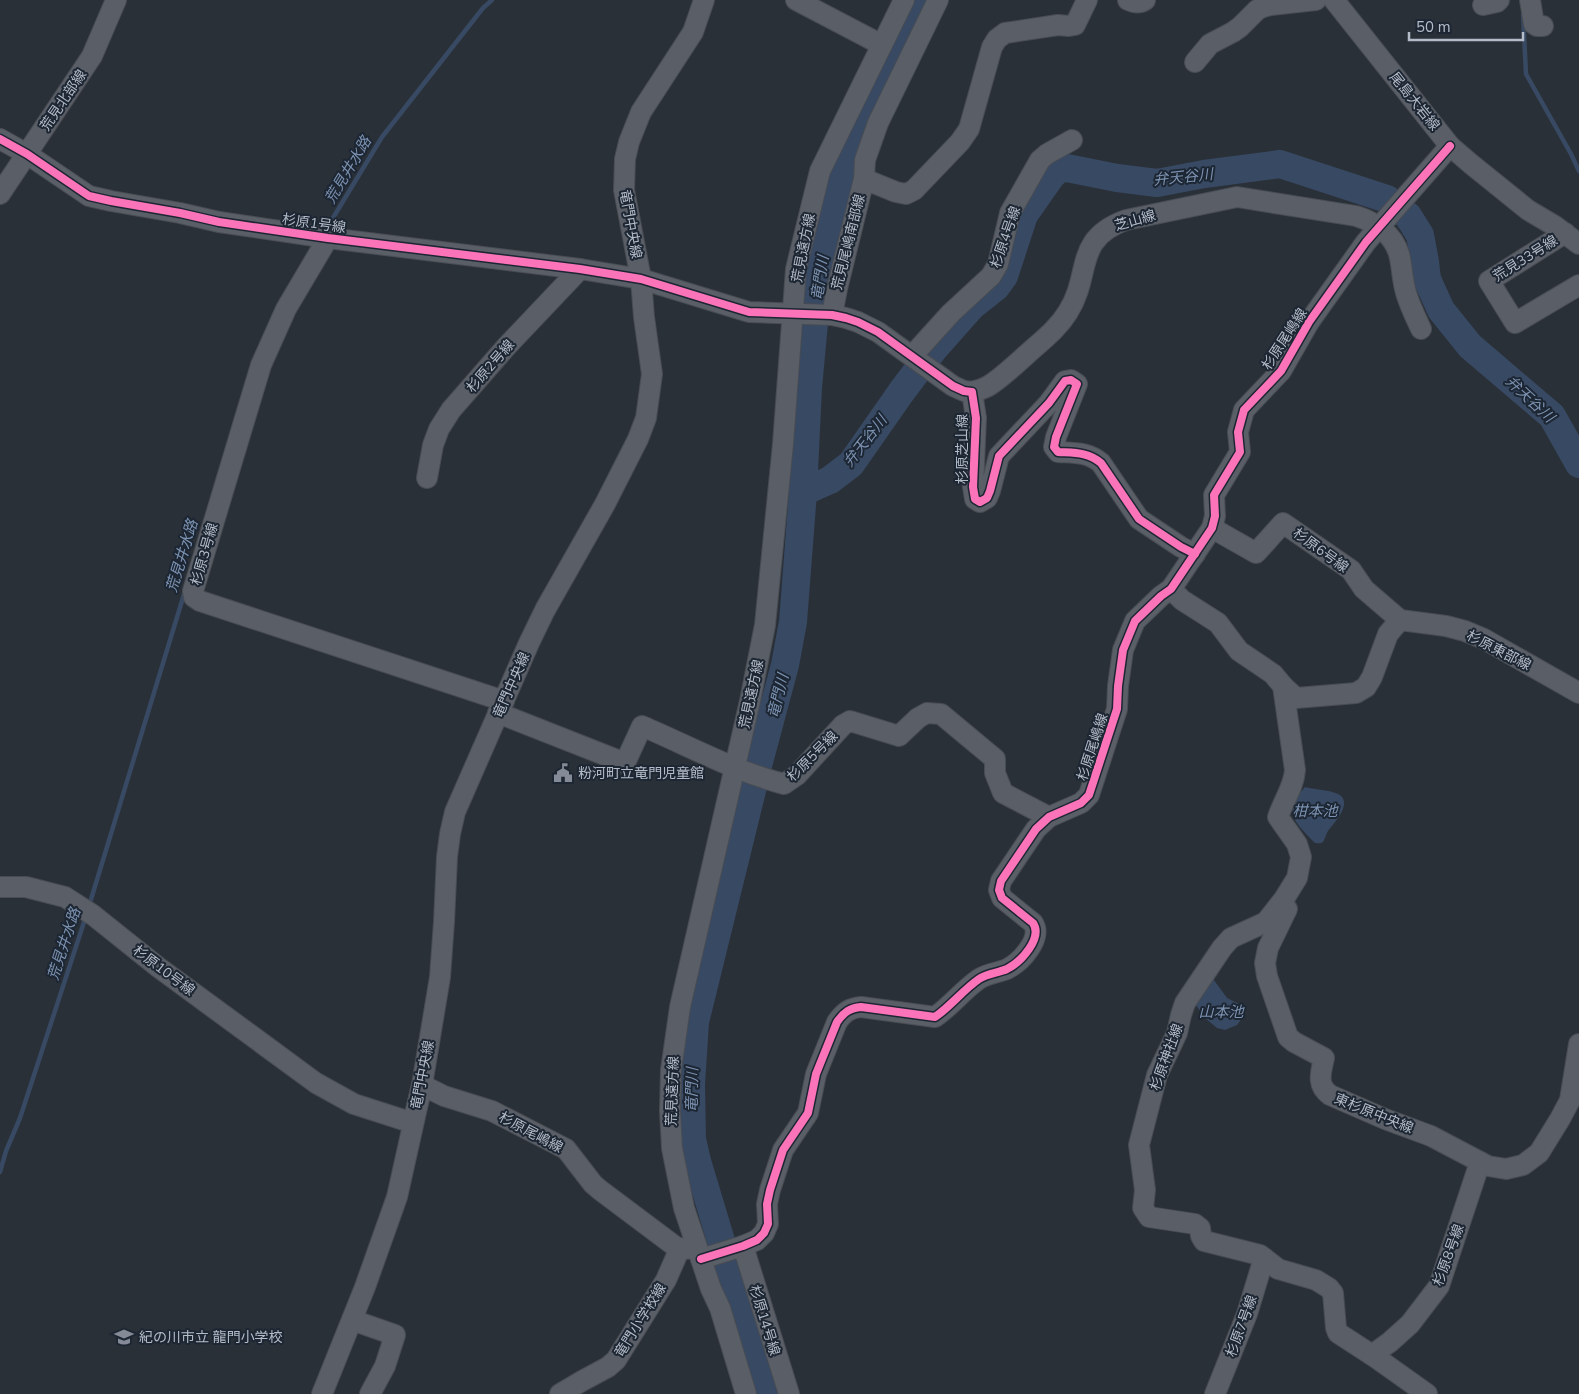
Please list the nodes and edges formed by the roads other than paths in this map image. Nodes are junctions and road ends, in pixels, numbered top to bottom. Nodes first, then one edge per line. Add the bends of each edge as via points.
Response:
1 (116, 0) edge
2 (704, 0) edge
3 (796, 0) edge
4 (904, 0) edge
5 (938, 0) edge
6 (1087, 0) edge
7 (1128, 0) edge
8 (1145, 0) edge
9 (1330, 0) edge
10 (1530, 0) edge
11 (1543, 26) dead end
12 (882, 45) junction
13 (1194, 62) dead end
14 (0, 139) edge
15 (1072, 140) dead end
16 (1450, 146) junction
17 (26, 154) junction
18 (864, 179) junction
19 (0, 194) edge
20 (1389, 216) junction
21 (323, 237) junction
22 (1572, 239) edge
23 (580, 269) junction
24 (641, 279) junction
25 (1579, 286) edge
26 (797, 314) junction
27 (831, 315) junction
28 (1421, 329) dead end
29 (919, 361) junction
30 (972, 392) junction
31 (427, 478) dead end
32 (1212, 528) junction
33 (1195, 554) junction
34 (1171, 589) junction
35 (1400, 620) junction
36 (1282, 686) junction
37 (1579, 693) edge
38 (501, 707) junction
39 (737, 769) junction
40 (1049, 817) junction
41 (1297, 878) junction
42 (0, 887) edge
43 (1579, 1044) edge
44 (422, 1085) junction
45 (413, 1123) junction
46 (1480, 1162) junction
47 (742, 1246) junction
48 (696, 1253) junction
49 (1264, 1258) junction
50 (352, 1320) junction
51 (1372, 1355) junction
52 (322, 1394) edge
53 (370, 1394) edge
54 (560, 1394) edge
55 (746, 1394) edge
56 (789, 1394) edge
57 (1215, 1394) edge
58 (1427, 1394) edge

1 - 17 street, 荒見北部線 via 92,56
2 - 24 street, 竜門中央線 via 692,32 641,112 625,159 624,190
3 - 12 street
4 - 12 street, 荒見遠方線
5 - 18 street via 878,123 865,160
6 - 18 street, 荒見尾嶋南部線 via 1075,24 1005,33 997,39 969,129 914,190 906,194 896,192
7 - 8 street via 1135,3
9 - 13 street via 1263,7 1240,27 1210,44
9 - 16 street, 尾島大岩線
10 - 11 street via 1534,24
12 - 26 street, 荒見遠方線 via 820,171 796,269
14 - 17 street, 杉原1号線
15 - 29 street, 杉原4号線 via 1040,160 1010,213 998,264 991,276 951,313
16 - 20 street, 杉原尾嶋線
16 - 22 street, 尾島大岩線 via 1528,210
17 - 19 street, 荒見北部線
17 - 21 street, 杉原1号線 via 89,196 219,222
18 - 27 street, 荒見尾嶋南部線
20 - 28 street via 1390,238 1399,252 1405,290
20 - 30 street, 芝山線 via 1370,221 1237,197 1112,224 1090,245 1078,291 1057,327 988,386
20 - 32 street, 杉原尾嶋線 via 1366,242 1309,322 1281,371 1244,410 1238,432 1240,452 1214,495
21 - 23 street, 杉原1号線
21 - 38 street, 杉原3号線 via 261,365 193,591 194,597
22 - 25 street, 荒見33号線 via 1488,281 1515,323
23 - 24 street, 杉原1号線
23 - 31 street, 杉原2号線 via 451,410 433,445
24 - 26 street via 749,312
24 - 38 street, 竜門中央線 via 652,374 646,418 613,488 545,610
26 - 27 street
26 - 39 street, 荒見遠方線 via 788,360 765,625
27 - 29 street via 858,322 878,332
29 - 30 street via 953,386
30 - 33 street, 杉原芝山線 via 976,418 975,499 980,502 987,498 999,456 1049,403 1065,381 1071,380 1077,384 1054,447 1058,452 1074,451 1098,460 1139,519
32 - 33 street, 杉原尾嶋線
32 - 35 street, 杉原6号線 via 1256,553 1283,523 1351,570 1364,589
33 - 34 street, 杉原尾嶋線
34 - 36 street via 1218,624 1239,651 1273,674
34 - 40 street, 杉原尾嶋線 via 1135,621 1123,650 1117,709 1089,795 1081,803
35 - 36 street via 1388,634 1366,687 1356,693 1296,698
35 - 37 street, 杉原東部線 via 1465,631
36 - 41 street, 杉原神社線 via 1295,780 1278,818 1297,844 1301,858
38 - 39 street, 杉原5号線 via 624,763 642,726
38 - 44 street, 竜門中央線 via 458,804 450,834 440,978
39 - 40 street, 杉原5号線 via 784,784 850,721 899,736 927,713 941,714 995,759 995,773 1003,793
39 - 48 street, 荒見遠方線 via 680,1007 670,1070 672,1148
40 - 47 street, 杉原尾嶋線 via 1036,829 1010,866 999,890 1002,898 1036,928 1031,946 1006,969 979,979 935,1017 861,1006 842,1014 816,1074 808,1113 782,1150 769,1197 768,1224 757,1240
41 - 46 street, 東杉原中央線 via 1265,962 1288,1037 1324,1058 1320,1084 1330,1095 1431,1136
41 - 49 street, 杉原神社線 via 1266,922 1231,938 1222,948 1185,1004 1177,1033 1157,1076 1139,1145 1143,1208 1149,1217 1195,1224 1200,1228 1204,1241
42 - 45 street, 杉原10号線 via 26,887 65,897 316,1083 354,1104
43 - 46 street, 東杉原中央線 via 1570,1100 1539,1152 1523,1165 1506,1169
44 - 45 street, 竜門中央線
44 - 48 street, 杉原尾嶋線 via 444,1096 492,1111 566,1149 600,1190 676,1246
45 - 50 street, 竜門中央線 via 397,1197
46 - 51 street, 杉原8号線 via 1440,1286 1410,1324
47 - 48 street, 杉原尾嶋線
47 - 56 street, 杉原14号線
48 - 54 street, 竜門小学校線 via 666,1280 616,1360 608,1368
48 - 55 street, 荒見遠方線 via 720,1308
49 - 51 street, 杉原神社線 via 1278,1269 1316,1280 1329,1288 1333,1293 1338,1333
49 - 57 street, 杉原7号線
50 - 52 street, 竜門中央線
50 - 53 street via 395,1334 385,1366
51 - 58 street, 杉原神社線

